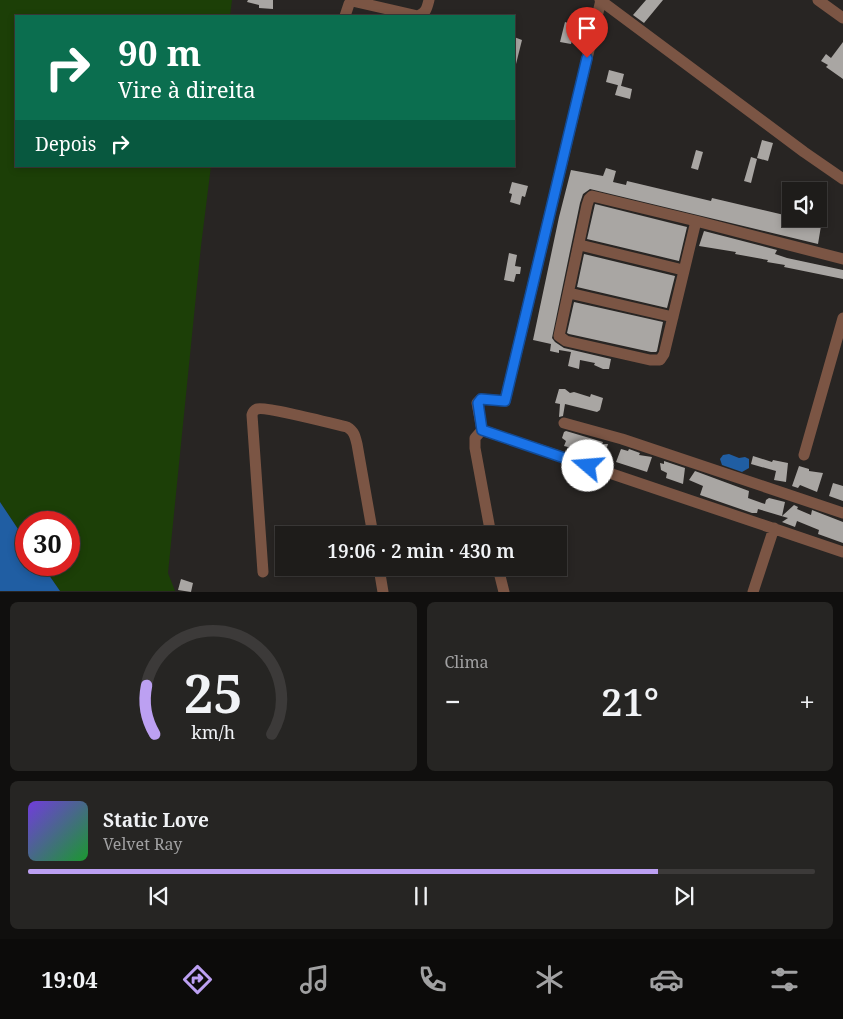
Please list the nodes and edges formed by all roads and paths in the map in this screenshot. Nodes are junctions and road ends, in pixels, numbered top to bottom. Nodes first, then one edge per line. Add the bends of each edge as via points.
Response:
1 (429, 0) edge
2 (601, 0) edge
3 (818, 0) edge
4 (346, 15) edge
5 (414, 15) edge
6 (420, 15) edge
7 (843, 18) edge
8 (843, 179) edge
9 (696, 221) junction
10 (580, 245) junction
11 (843, 259) edge
12 (683, 270) junction
13 (570, 292) junction
14 (673, 317) junction
15 (843, 318) edge
16 (838, 354) edge
17 (564, 422) dead end
18 (482, 430) junction
19 (804, 455) dead end
20 (843, 513) edge
21 (371, 526) edge
22 (489, 526) edge
23 (774, 528) junction
24 (843, 552) edge
25 (263, 572) dead end
26 (380, 576) edge
27 (500, 576) edge
28 (383, 592) edge
29 (504, 592) edge
30 (752, 592) edge

1 - 6 street via 427,10
2 - 8 street
2 - 18 street via 505,401 481,399 478,403
3 - 7 street
4 - 5 street via 352,1
9 - 10 street via 592,196 587,205
9 - 11 street
9 - 12 street
10 - 12 street
10 - 13 street
12 - 14 street
13 - 14 street
13 - 14 street via 559,336 566,341 660,360
15 - 16 street
16 - 19 street
17 - 20 street
18 - 22 street via 475,438 475,448
18 - 23 street
21 - 25 street via 355,433 347,427 257,409 252,415
23 - 24 street
23 - 30 street
26 - 28 street
27 - 29 street

